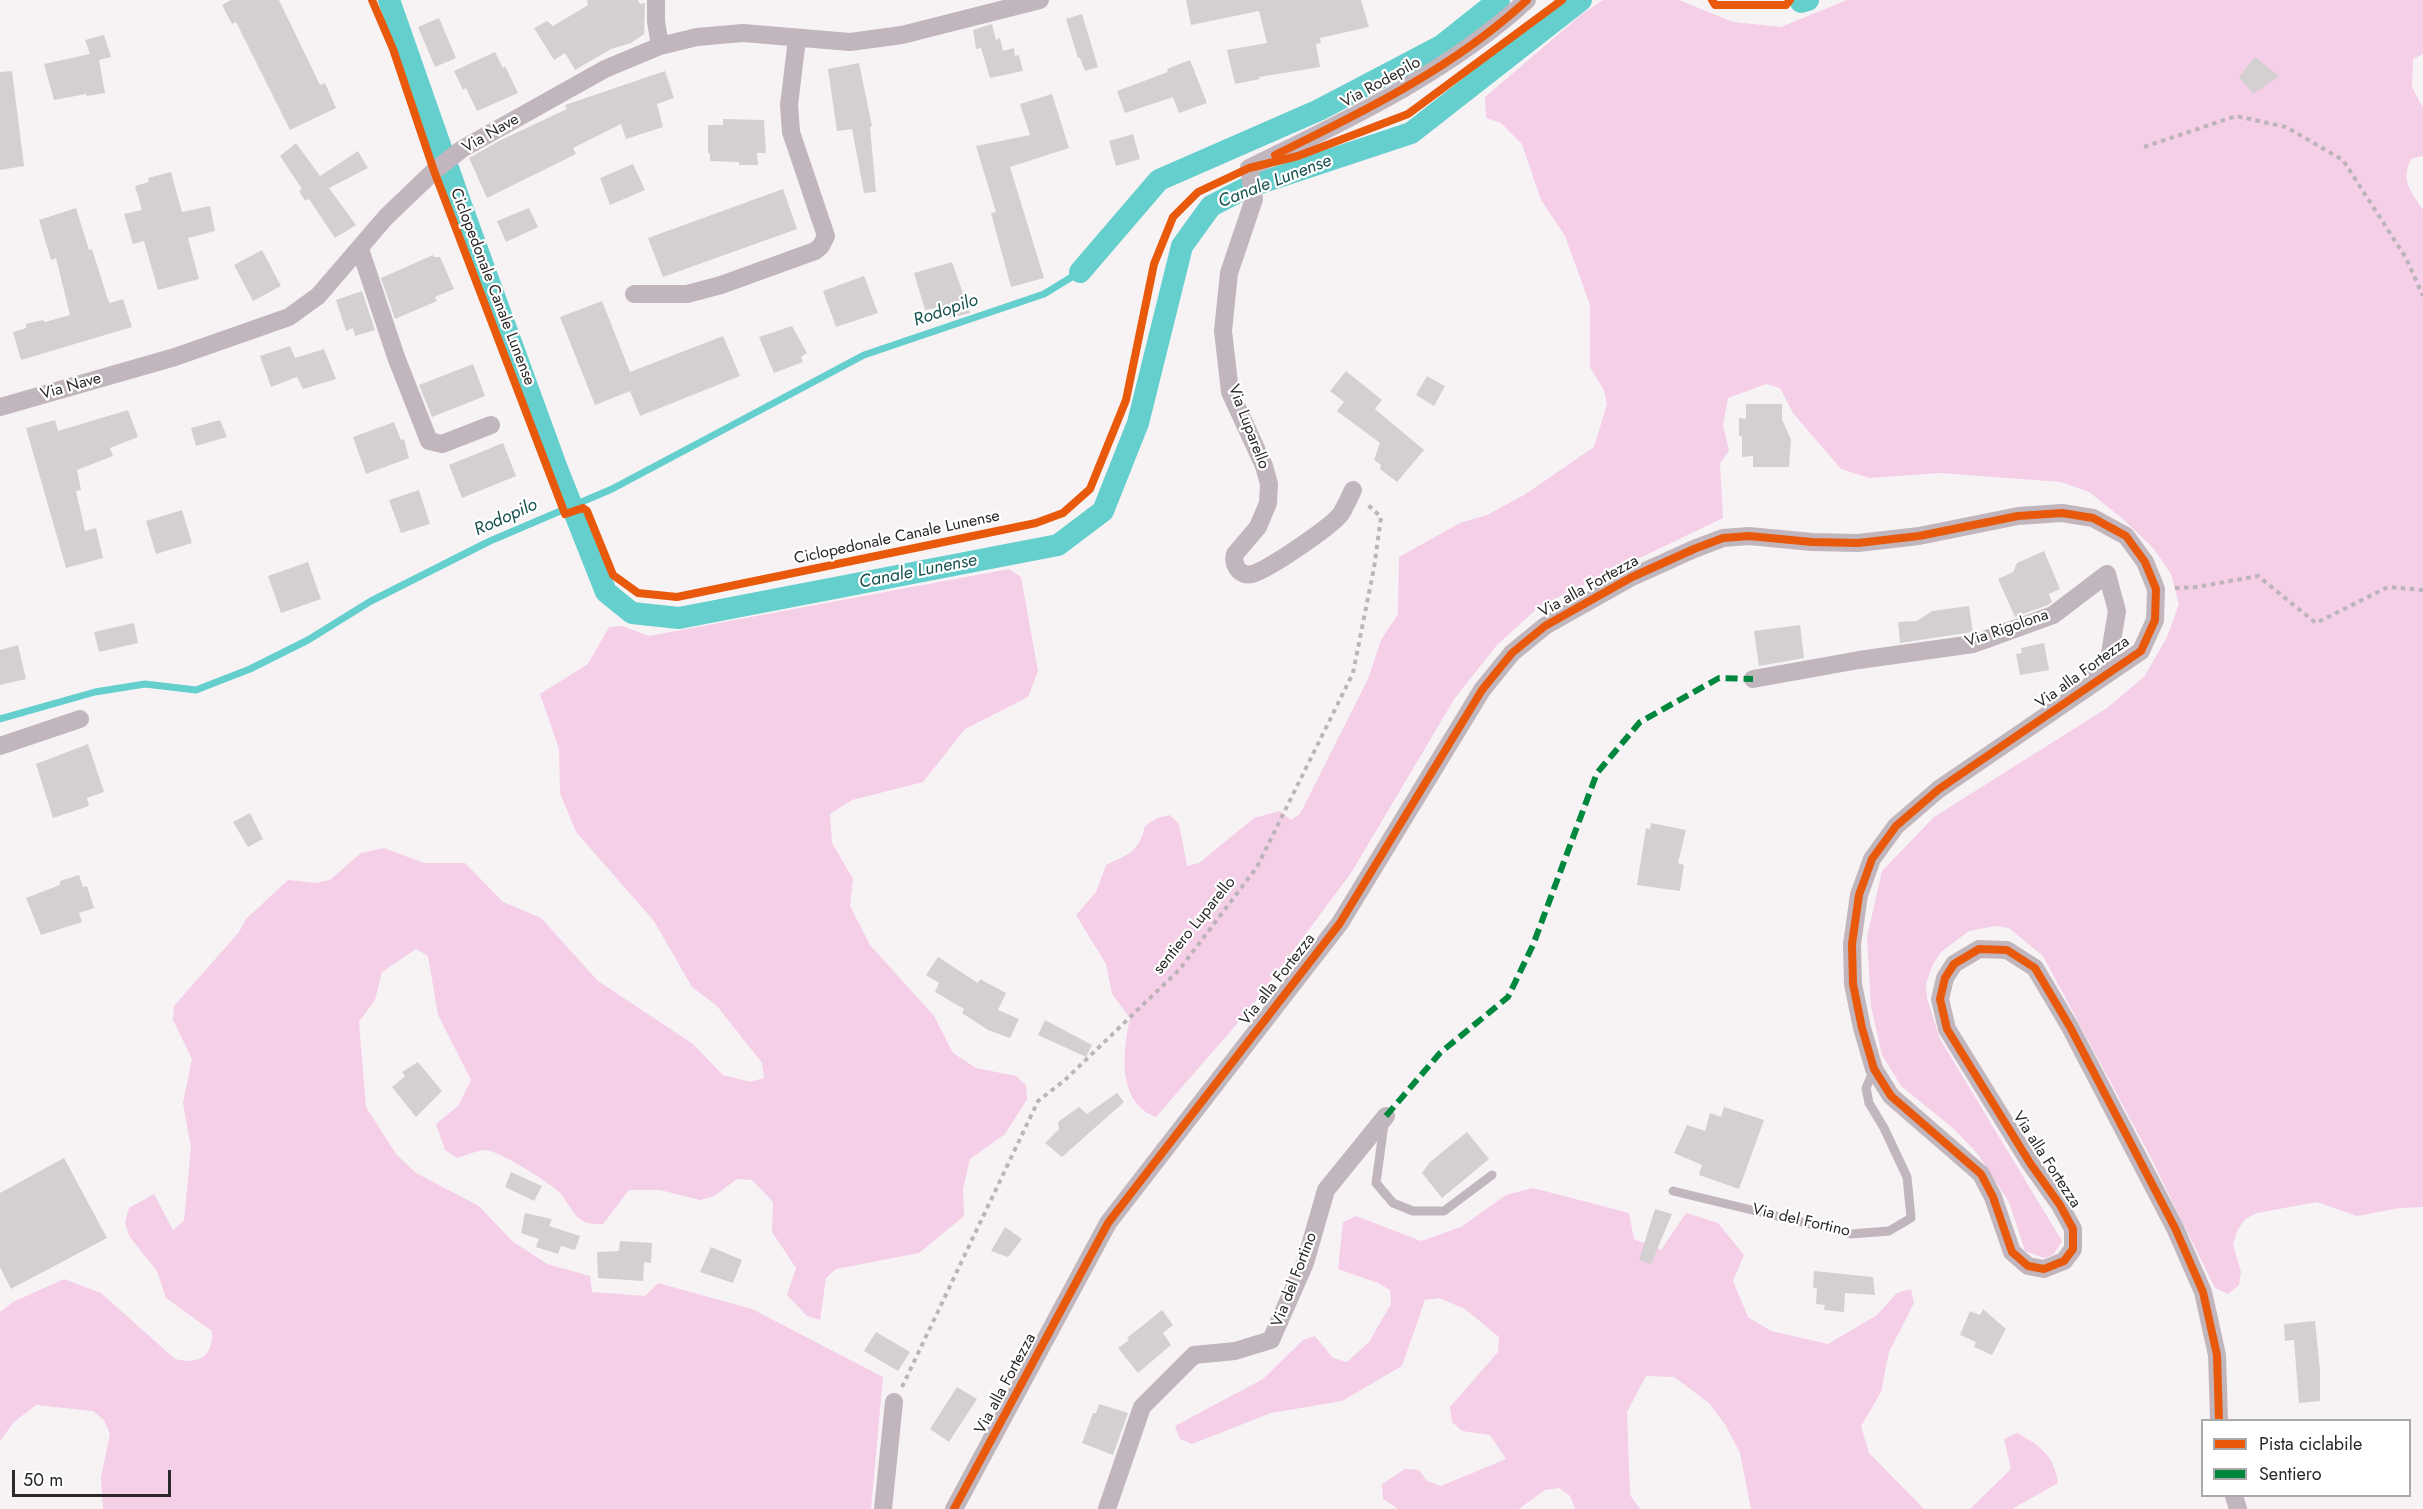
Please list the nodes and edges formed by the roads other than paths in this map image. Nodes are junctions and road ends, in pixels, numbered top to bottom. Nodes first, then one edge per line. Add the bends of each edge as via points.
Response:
1 (656, 0) edge
2 (1040, 0) edge
3 (1527, 0) edge
4 (797, 39) junction
5 (660, 46) junction
6 (1243, 234) joint
7 (360, 249) junction
8 (634, 294) dead end
9 (0, 407) edge
10 (491, 425) dead end
11 (1353, 490) road end
12 (1753, 679) dead end
13 (2072, 699) junction
14 (80, 719) dead end
15 (0, 746) edge
16 (1874, 1069) junction
17 (1386, 1116) joint
18 (1492, 1175) dead end
19 (1673, 1191) dead end
20 (894, 1402) road end
21 (2220, 1419) edge
22 (883, 1509) edge
23 (954, 1509) edge
24 (1107, 1509) edge

1 - 5 street
2 - 4 street, Via Nave via 902,35 850,42
3 - 6 street, Via Rodepilo via 1502,24 1423,77 1248,168 1254,199
4 - 5 street, Via Nave via 743,33 697,37
4 - 8 street via 789,105 791,132 826,236 821,246 805,255 687,294
5 - 7 street, Via Nave via 605,69 462,149 386,216
6 - 11 street, Via Luparello via 1229,273 1224,341 1230,392 1269,484 1268,503 1258,527 1235,554 1237,569 1253,574 1304,544 1340,514
7 - 9 street, Via Nave via 318,296 289,317 175,357
7 - 10 street via 429,441 442,444
12 - 13 street, Via Rigolona via 1973,644 2053,615 2107,574 2116,611 2109,659
13 - 16 street, Via alla Fortezza via 1939,789 1896,826 1872,859 1859,895 1852,944 1854,984
13 - 23 street, Via alla Fortezza via 2141,651 2155,620 2156,589 2145,562 2126,536 2093,518 2050,513 2018,516 1919,536 1858,543 1724,538 1632,577 1545,626 1512,653 1482,690 1340,923 1108,1223
14 - 15 street
16 - 19 lane, Via del Fortino via 1866,1088 1869,1102 1907,1176 1911,1218 1889,1231 1851,1234
16 - 21 street, Via alla Fortezza via 1891,1096 1981,1174 2012,1252 2028,1266 2044,1269 2064,1261 2073,1249 2073,1229 1947,1029 1940,999 1945,978 1954,964 1979,949 2007,950 2035,968 2175,1228 2203,1292 2217,1354
17 - 18 lane, Via del Fortino via 1376,1183 1393,1203 1413,1211 1444,1211
17 - 24 street, Via del Fortino via 1326,1190 1305,1263 1271,1340 1235,1351 1194,1355 1142,1407
20 - 22 street

